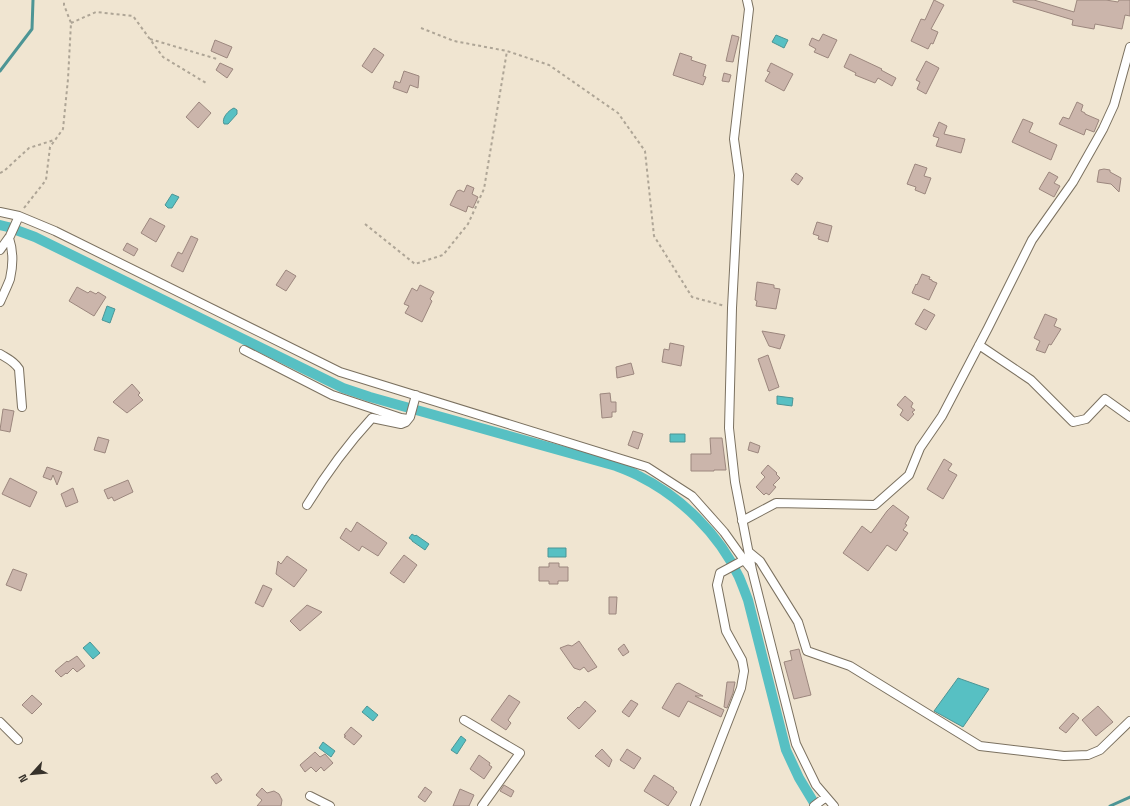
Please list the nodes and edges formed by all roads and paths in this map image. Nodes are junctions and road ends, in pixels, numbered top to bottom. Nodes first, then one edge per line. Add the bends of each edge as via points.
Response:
1 (64, 0) edge
2 (747, 0) edge
3 (71, 22) junction
4 (422, 28) dead end
5 (150, 39) junction
6 (1130, 47) edge
7 (507, 51) junction
8 (217, 59) dead end
9 (206, 83) dead end
10 (55, 140) junction
11 (0, 173) edge
12 (0, 212) edge
13 (19, 216) junction
14 (365, 224) dead end
15 (10, 237) junction
16 (0, 250) edge
17 (0, 302) edge
18 (732, 308) junction
19 (979, 345) junction
20 (244, 350) dead end
21 (0, 354) edge
22 (416, 395) junction
23 (22, 407) dead end
24 (1130, 417) edge
25 (409, 418) junction
26 (307, 505) dead end
27 (742, 521) junction
28 (748, 552) junction
29 (744, 560) junction
30 (752, 570) junction
31 (464, 720) dead end
32 (1130, 721) edge
33 (0, 722) edge
34 (18, 740) dead end
35 (310, 796) dead end
36 (826, 797) junction
37 (330, 806) edge
38 (482, 806) edge
39 (695, 806) edge
40 (814, 806) edge
41 (834, 806) edge

1 - 3 path
2 - 18 street via 749,9 734,139 739,175
3 - 5 path via 96,12 133,16
3 - 10 path via 63,129
4 - 7 path via 454,41
5 - 8 path
5 - 9 path via 163,57
6 - 19 street via 1114,104 1103,129 1073,182 1032,240
7 - 14 path via 484,189 468,224 443,255 415,264
7 - 18 path via 549,65 618,113 645,151 654,236 692,297
10 - 11 path via 29,148
10 - 13 path via 50,148 46,180
12 - 13 street
13 - 15 street
13 - 22 street via 55,231 340,372
15 - 16 street
15 - 17 street via 10,279
18 - 27 street via 729,428
19 - 24 street via 1030,380 1073,422 1086,419 1105,399
19 - 27 street via 942,416 920,448 909,475 875,505 776,503
20 - 25 street via 332,395 401,418
21 - 23 street via 16,364
22 - 25 street
22 - 29 street via 647,467 692,496 724,532
25 - 26 street via 401,424 372,418 349,444
27 - 28 street
28 - 30 street
28 - 32 street via 760,561 798,622 807,651 850,666 980,746 1064,756 1088,755 1100,750
29 - 30 street
29 - 39 street via 720,573 717,585 726,631 742,660 744,671 741,688
30 - 36 street via 796,744 816,785
31 - 38 street via 520,753
33 - 34 street
35 - 37 street
36 - 40 street
36 - 41 street

